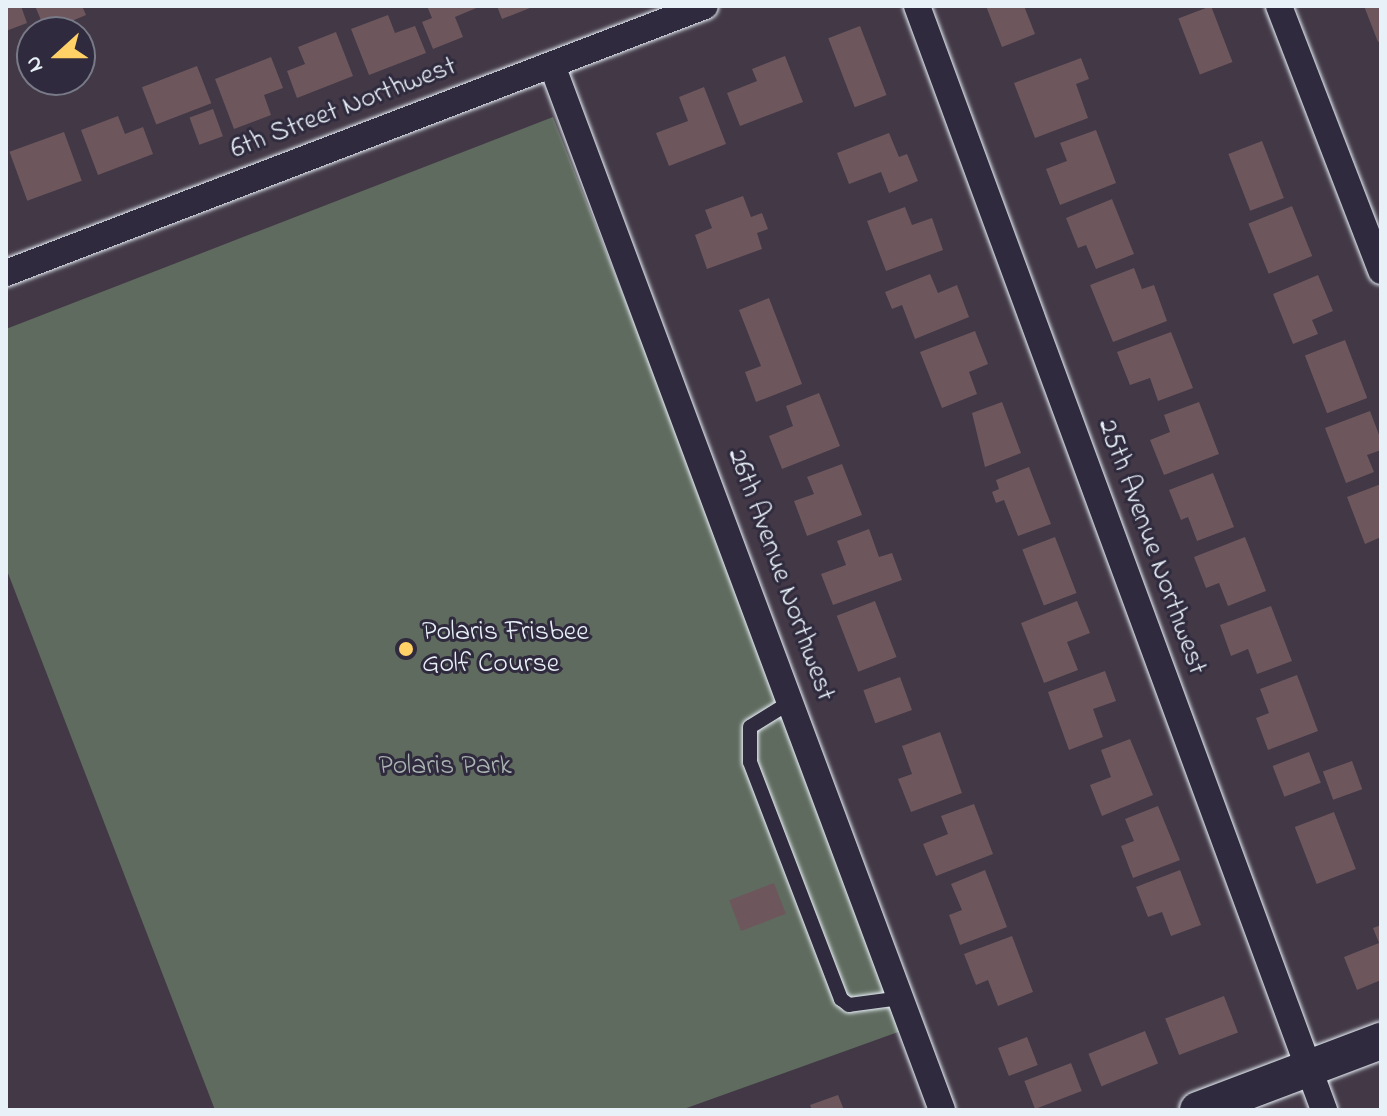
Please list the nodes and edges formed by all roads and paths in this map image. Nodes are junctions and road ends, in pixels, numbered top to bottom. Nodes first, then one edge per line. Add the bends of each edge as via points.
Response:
1 (705, 6) edge
2 (917, 6) edge
3 (1279, 6) edge
4 (552, 65) junction
5 (1381, 271) edge
6 (6, 273) edge
7 (792, 701) junction
8 (901, 998) junction
9 (1381, 1041) edge
10 (1308, 1067) junction
11 (942, 1110) edge
12 (1198, 1110) edge
13 (1324, 1110) edge

1 - 4 street, 6th Street Northwest
2 - 10 street, 25th Avenue Northwest
3 - 5 street
4 - 6 street, 6th Street Northwest
4 - 7 street, 26th Avenue Northwest
7 - 8 street, 26th Avenue Northwest
7 - 8 lane via 750,727 747,740 766,806 841,999 849,1005
8 - 11 street, 26th Avenue Northwest
9 - 10 street
10 - 12 street
10 - 13 street, 25th Avenue Northwest

